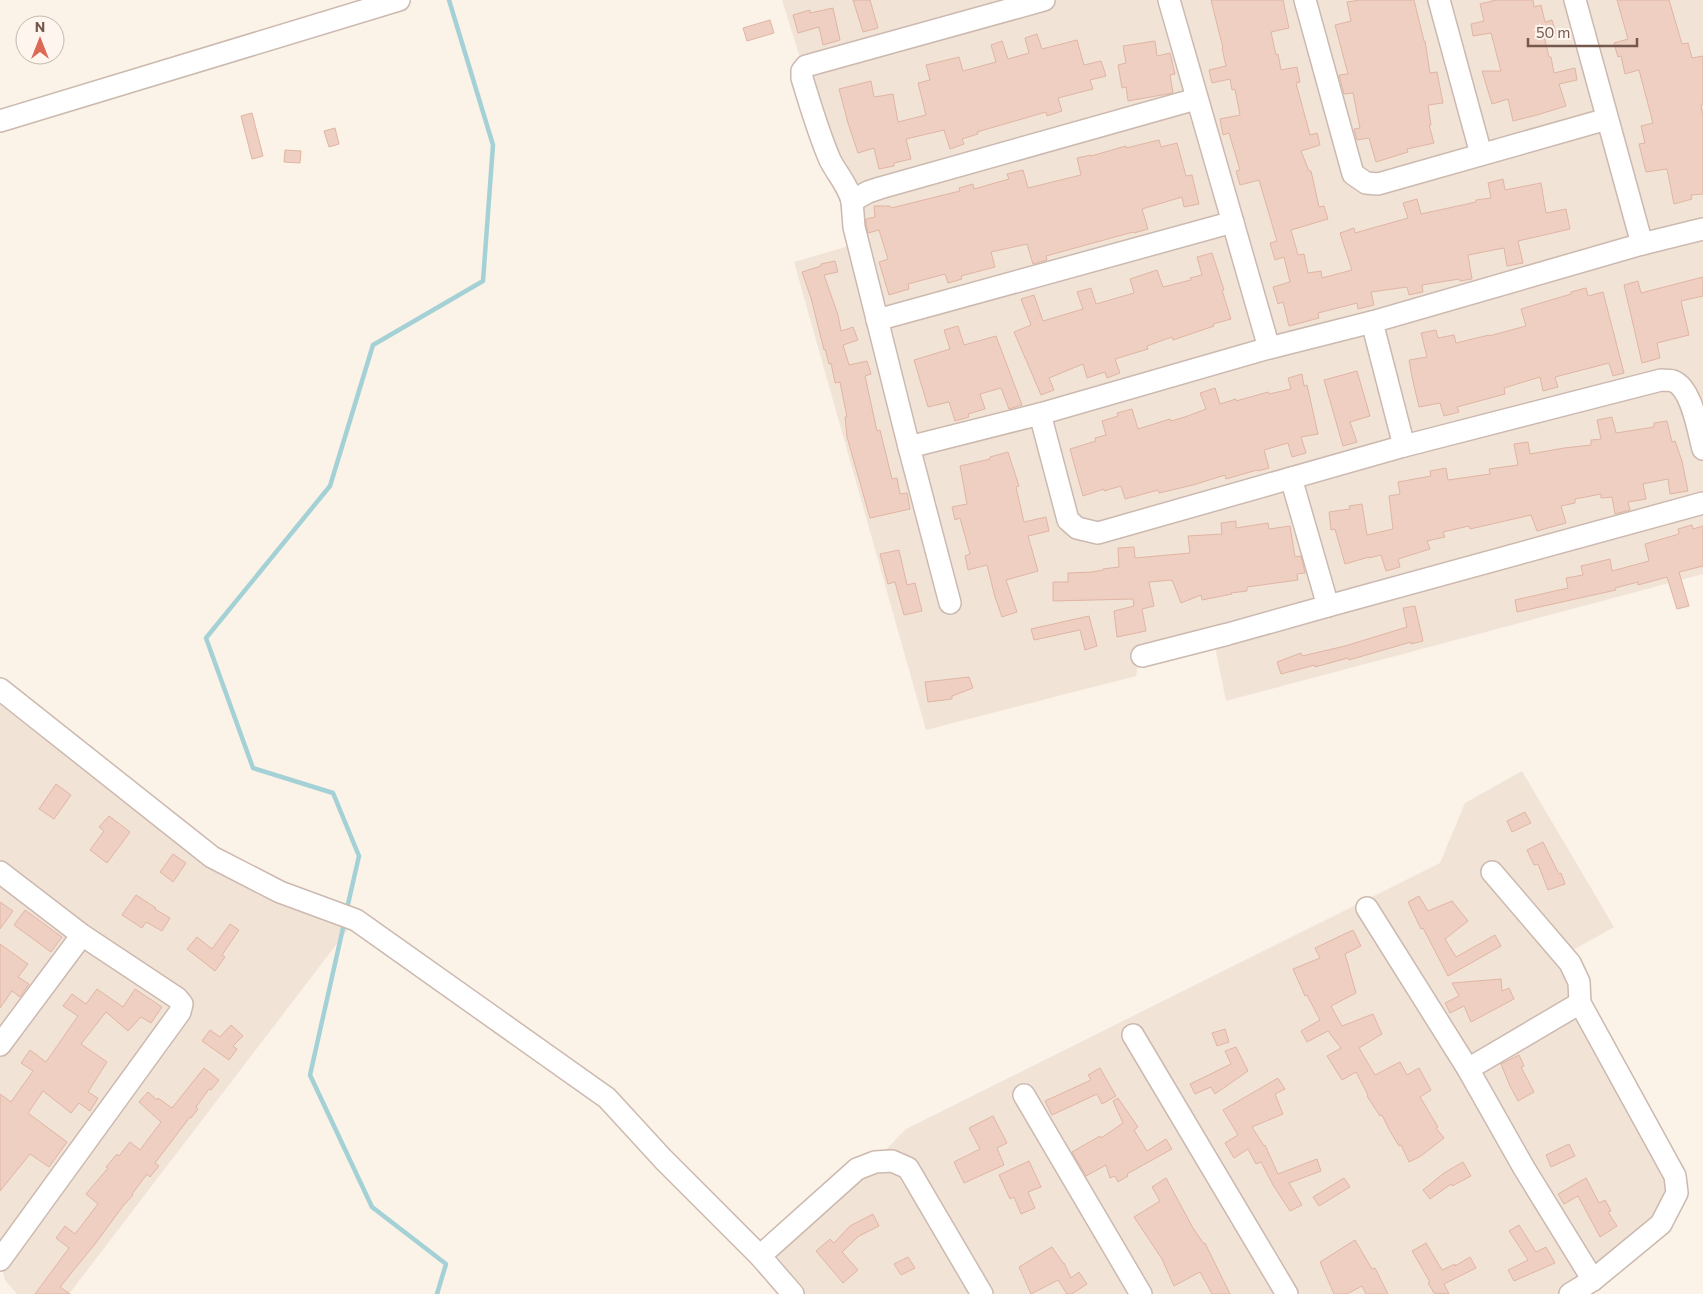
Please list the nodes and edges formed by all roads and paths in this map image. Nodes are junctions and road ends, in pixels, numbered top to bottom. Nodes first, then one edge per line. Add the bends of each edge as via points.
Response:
1 (399, 0) edge
2 (1044, 0) edge
3 (1169, 0) edge
4 (1305, 0) edge
5 (1439, 0) edge
6 (1575, 0) edge
7 (1196, 99) junction
8 (1607, 120) junction
9 (0, 121) edge
10 (1481, 154) junction
11 (852, 201) junction
12 (1233, 222) junction
13 (1703, 229) edge
14 (1642, 244) junction
15 (877, 320) junction
16 (1372, 322) junction
17 (1269, 348) junction
18 (1040, 414) junction
19 (1404, 446) junction
20 (909, 447) junction
21 (1703, 449) edge
22 (1291, 478) junction
23 (1703, 503) edge
24 (950, 603) dead end
25 (1328, 606) junction
26 (1142, 656) dead end
27 (0, 689) edge
28 (0, 872) edge
29 (1492, 872) dead end
30 (1366, 908) dead end
31 (82, 935) junction
32 (1580, 1003) junction
33 (1133, 1035) dead end
34 (0, 1045) edge
35 (1468, 1069) junction
36 (1024, 1095) dead end
37 (760, 1256) junction
38 (0, 1260) edge
39 (1593, 1280) junction
40 (793, 1294) edge
41 (982, 1294) edge
42 (1141, 1294) edge
43 (1288, 1294) edge
44 (1570, 1294) edge

1 - 9 street
2 - 11 street via 806,66 802,78 818,133
3 - 7 street
4 - 10 street via 1353,174 1366,183 1378,184
5 - 10 street
6 - 8 street
7 - 11 street via 868,192
7 - 12 street
8 - 10 street
8 - 14 street
11 - 15 street via 854,227
12 - 15 street
12 - 17 street
13 - 14 street
14 - 16 street
15 - 20 street
16 - 17 street
16 - 19 street
17 - 18 street
18 - 20 street
18 - 22 street via 1068,520 1077,528 1098,533 1111,530
19 - 21 street via 1662,380 1674,381 1689,398
19 - 22 street
20 - 24 street
22 - 25 street
23 - 25 street
25 - 26 street
27 - 37 street via 212,857 280,892 356,920 607,1098
28 - 31 street
29 - 32 street via 1570,963 1579,982
30 - 35 street
31 - 34 street
31 - 38 street via 177,998 182,1004 180,1012
32 - 35 street
32 - 39 street via 1675,1176 1678,1193 1661,1224
33 - 43 street
35 - 39 street
36 - 42 street
37 - 40 street
37 - 41 street via 857,1169 875,1162 892,1161 908,1168
39 - 44 street

